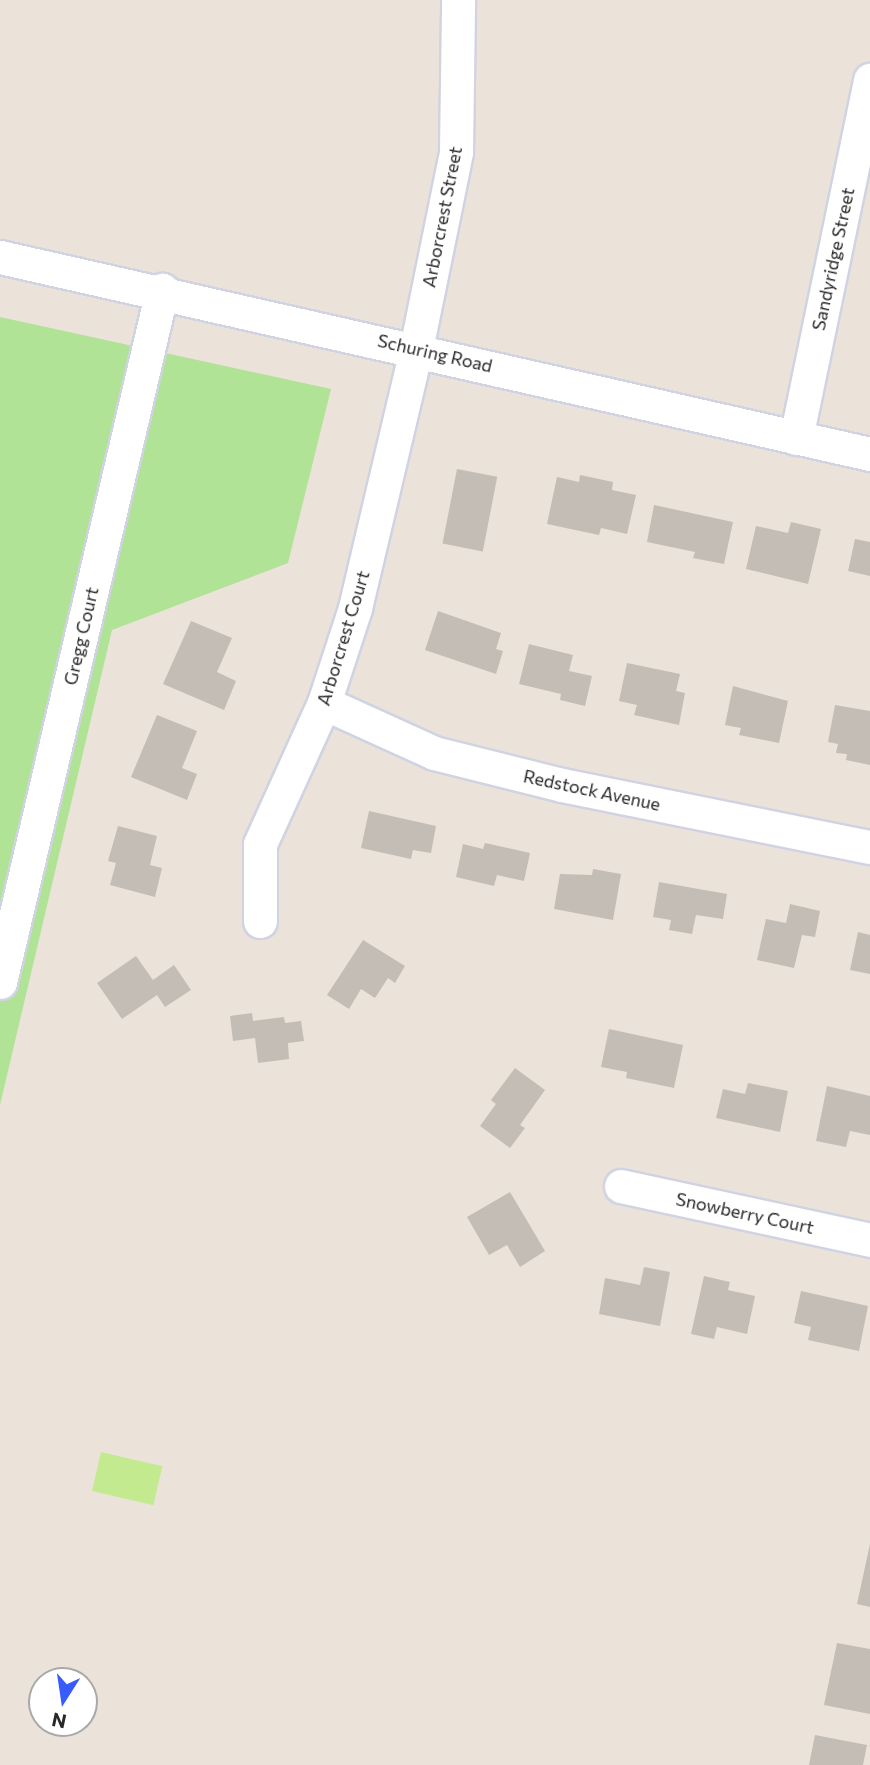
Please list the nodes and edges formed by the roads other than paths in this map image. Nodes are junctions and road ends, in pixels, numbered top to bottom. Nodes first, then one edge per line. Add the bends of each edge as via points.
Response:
1 (458, 0) edge
2 (870, 80) edge
3 (0, 257) edge
4 (162, 290) junction
5 (416, 349) junction
6 (796, 438) junction
7 (870, 454) edge
8 (324, 703) junction
9 (870, 847) edge
10 (260, 921) dead end
11 (0, 982) edge
12 (621, 1186) dead end
13 (870, 1240) edge

1 - 5 street, Arborcrest Street via 456,152
2 - 6 street, Sandyridge Street
3 - 4 street, Schuring Road
4 - 5 street, Schuring Road
4 - 11 street, Gregg Court
5 - 6 street, Schuring Road
5 - 8 street, Arborcrest Court via 355,608
6 - 7 street, Schuring Road
8 - 9 street, Redstock Avenue via 434,753 562,785
8 - 10 street, Arborcrest Court via 260,844
12 - 13 street, Snowberry Court

